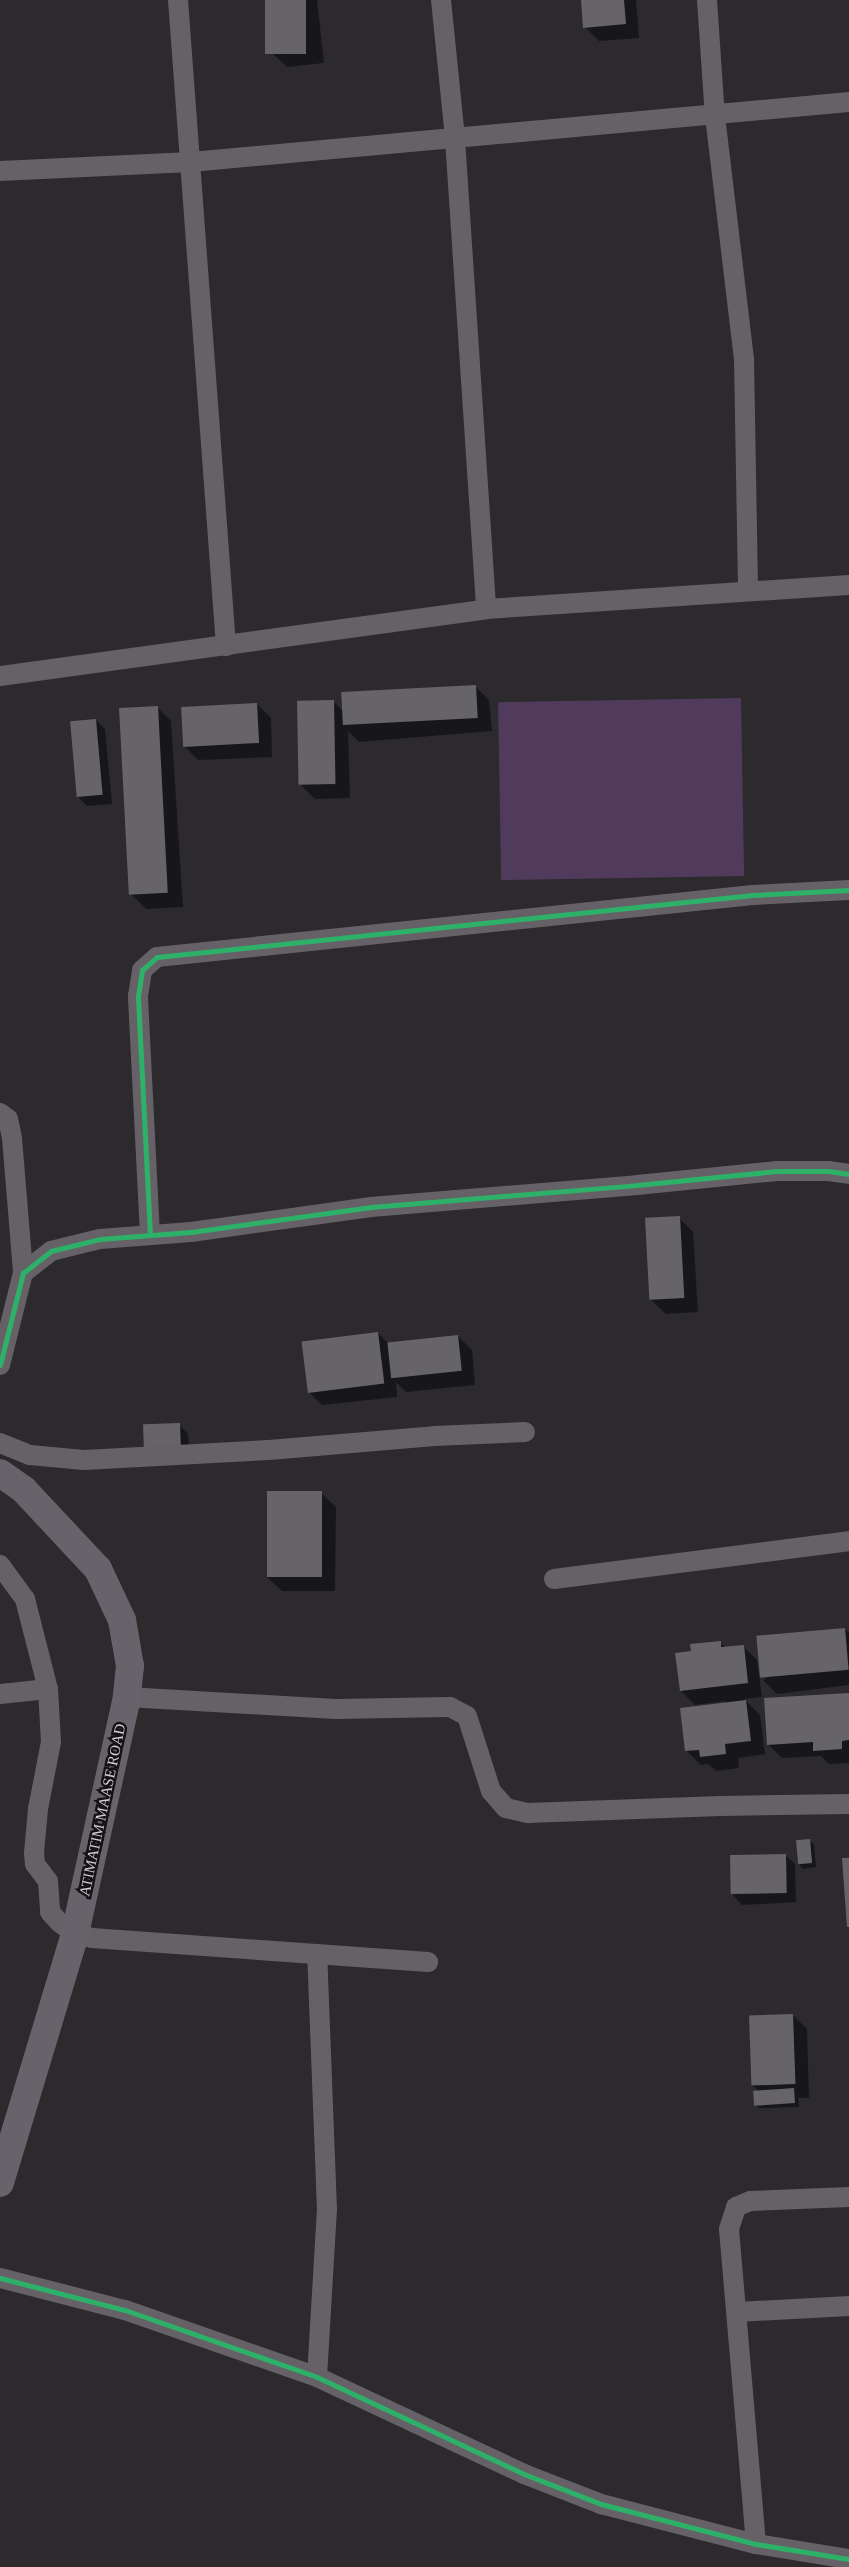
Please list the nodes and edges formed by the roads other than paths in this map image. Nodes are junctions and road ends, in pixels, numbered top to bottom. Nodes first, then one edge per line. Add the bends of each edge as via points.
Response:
1 (178, 0) edge
2 (441, 0) edge
3 (707, 0) edge
4 (849, 102) edge
5 (715, 116) junction
6 (455, 139) junction
7 (191, 162) junction
8 (0, 172) edge
9 (849, 585) edge
10 (748, 591) junction
11 (486, 609) junction
12 (226, 646) junction
13 (0, 676) edge
14 (849, 890) edge
15 (0, 1113) edge
16 (849, 1174) edge
17 (150, 1235) junction
18 (23, 1273) junction
19 (0, 1365) edge
20 (525, 1432) dead end
21 (0, 1443) edge
22 (0, 1473) edge
23 (849, 1541) edge
24 (0, 1565) edge
25 (554, 1579) dead end
26 (48, 1689) junction
27 (0, 1694) edge
28 (128, 1697) junction
29 (849, 1804) edge
30 (75, 1934) junction
31 (317, 1955) junction
32 (428, 1962) dead end
33 (0, 2183) edge
34 (849, 2197) edge
35 (0, 2278) edge
36 (849, 2306) edge
37 (737, 2312) junction
38 (317, 2377) junction
39 (756, 2544) junction
40 (849, 2558) edge

1 - 7 street
2 - 6 street
3 - 5 street
4 - 5 street
5 - 6 street
5 - 10 street via 744,360
6 - 7 street
6 - 11 street
7 - 8 street
7 - 12 street
9 - 10 street
10 - 11 street
11 - 12 street
12 - 13 street
14 - 17 street via 753,895 157,957 142,970 138,996
15 - 18 street via 8,1119 12,1138
16 - 17 street via 828,1170 777,1171 371,1207
17 - 18 street via 100,1240 51,1251
18 - 19 street
20 - 21 street via 84,1460 30,1455
22 - 28 main road, ATIMATIM MAASE ROAD via 24,1490 98,1570 122,1620 130,1666
23 - 25 street
24 - 26 street via 25,1599
26 - 27 street
26 - 30 street via 51,1742 38,1810 34,1853 36,1864 48,1881 50,1912
28 - 29 street via 336,1709 450,1707 467,1716 491,1791 506,1808 528,1813
28 - 30 main road, ATIMATIM MAASE ROAD
30 - 31 street via 132,1942
30 - 33 main road, ATIMATIM MAASE ROAD
31 - 32 street
31 - 38 street via 328,2210
34 - 37 street via 750,2201 736,2207 730,2229
35 - 38 street via 125,2310
36 - 37 street
37 - 39 street
38 - 39 street via 524,2474 601,2504
39 - 40 street

